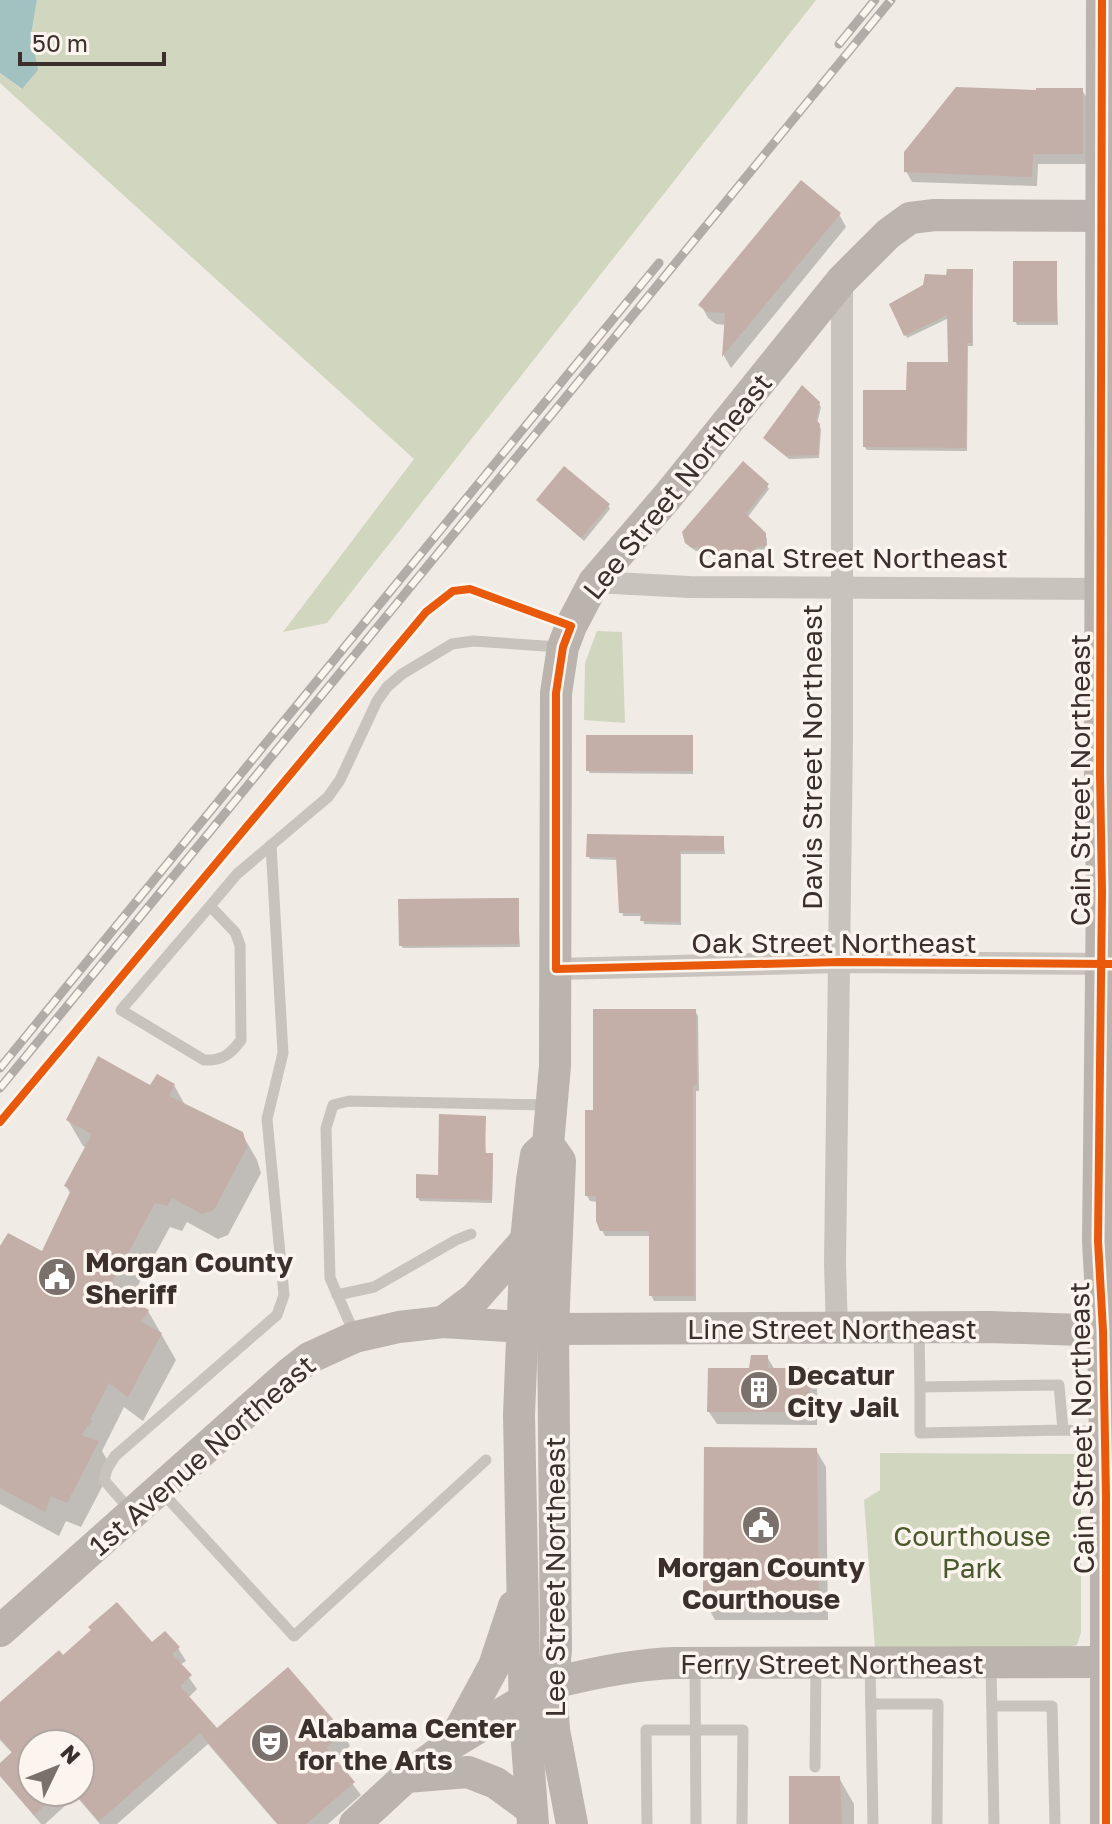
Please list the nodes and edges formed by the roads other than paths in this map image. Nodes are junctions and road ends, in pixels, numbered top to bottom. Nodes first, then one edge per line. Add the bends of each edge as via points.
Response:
1 (1102, 0) edge
2 (1108, 216) edge
3 (842, 280) junction
4 (594, 582) junction
5 (841, 587) junction
6 (1107, 589) edge
7 (563, 647) junction
8 (271, 845) junction
9 (210, 906) junction
10 (840, 962) junction
11 (1107, 964) edge
12 (556, 969) junction
13 (551, 1105) junction
14 (548, 1144) junction
15 (471, 1234) dead end
16 (526, 1240) junction
17 (337, 1295) junction
18 (443, 1322) junction
19 (919, 1328) junction
20 (538, 1329) junction
21 (837, 1330) junction
22 (1108, 1331) edge
23 (355, 1337) junction
24 (920, 1387) junction
25 (1063, 1430) junction
26 (1104, 1432) junction
27 (486, 1460) dead end
28 (159, 1489) junction
29 (132, 1513) junction
30 (522, 1584) junction
31 (0, 1631) edge
32 (991, 1662) junction
33 (1110, 1662) edge
34 (695, 1663) junction
35 (816, 1663) junction
36 (870, 1663) junction
37 (553, 1683) junction
38 (525, 1699) junction
39 (871, 1704) junction
40 (992, 1706) junction
41 (695, 1730) junction
42 (451, 1744) junction
43 (815, 1767) dead end
44 (406, 1777) junction
45 (532, 1816) edge
46 (355, 1824) edge
47 (572, 1824) edge
48 (647, 1824) edge
49 (696, 1824) edge
50 (742, 1824) edge
51 (873, 1824) edge
52 (937, 1824) edge
53 (994, 1824) edge
54 (1055, 1824) edge
55 (1106, 1824) edge

1 - 2 street, Cain Street Northeast
2 - 3 street, Lee Street Northeast via 910,218
2 - 6 street, Cain Street Northeast
3 - 4 street, Lee Street Northeast
3 - 5 street, Davis Street Northeast
4 - 5 street, Canal Street Northeast
4 - 7 street, Lee Street Northeast
5 - 6 street, Canal Street Northeast
5 - 10 street, Davis Street Northeast
6 - 11 street, Cain Street Northeast
7 - 8 lane via 452,644 402,674 377,701 328,797
7 - 12 street, Lee Street Northeast via 556,693
8 - 9 lane
8 - 29 lane via 283,1053 267,1119 284,1295 277,1315 115,1456 104,1480
9 - 9 lane via 240,945 241,1040 218,1060 204,1060 121,1010
10 - 11 street, Oak Street Northeast
10 - 12 street, Oak Street Northeast
10 - 21 street, Davis Street Northeast
11 - 22 street, Cain Street Northeast via 1098,1241
12 - 13 street, Lee Street Northeast
13 - 14 street, Lee Street Northeast
13 - 17 lane via 333,1105 326,1128 327,1244
14 - 16 street, Lee Street Northeast via 536,1155
14 - 20 street, Lee Street Northeast via 560,1161
15 - 17 lane via 374,1287
16 - 18 street via 475,1298
16 - 20 street, Lee Street Northeast
17 - 23 lane
18 - 20 street, 1st Avenue Northeast
18 - 23 street, 1st Avenue Northeast
19 - 21 street, Line Street Northeast
19 - 22 street, Line Street Northeast
19 - 24 lane
20 - 21 street, Line Street Northeast
20 - 30 street, Lee Street Northeast via 519,1415
20 - 37 street, Lee Street Northeast via 556,1649
22 - 26 street, Cain Street Northeast
23 - 28 street, 1st Avenue Northeast via 309,1358
24 - 25 lane via 1059,1385
24 - 25 lane via 920,1433
25 - 26 lane
26 - 33 street, Cain Street Northeast
27 - 28 lane via 294,1636
28 - 29 street, 1st Avenue Northeast
29 - 31 street, 1st Avenue Northeast
30 - 38 street, Lee Street Northeast
30 - 42 street via 494,1666
32 - 33 street, Ferry Street Northeast
32 - 36 street, Ferry Street Northeast
32 - 40 lane
33 - 55 street, Cain Street Northeast
34 - 35 street, Ferry Street Northeast
34 - 37 street, Ferry Street Northeast via 637,1666
34 - 41 lane
35 - 36 street, Ferry Street Northeast
35 - 43 lane
36 - 39 lane
37 - 38 street, Ferry Street Northeast
37 - 47 street, Lee Street Northeast via 554,1730
38 - 42 street, Ferry Street Northeast
38 - 45 street, Lee Street Northeast
39 - 51 lane
39 - 52 lane via 938,1704
40 - 53 lane
40 - 54 lane via 1052,1706
41 - 48 lane via 646,1730
41 - 49 lane
41 - 50 lane via 743,1730
42 - 44 street, Ferry Street Northeast
44 - 45 street via 468,1772 496,1783
44 - 46 street, Ferry Street Northeast

